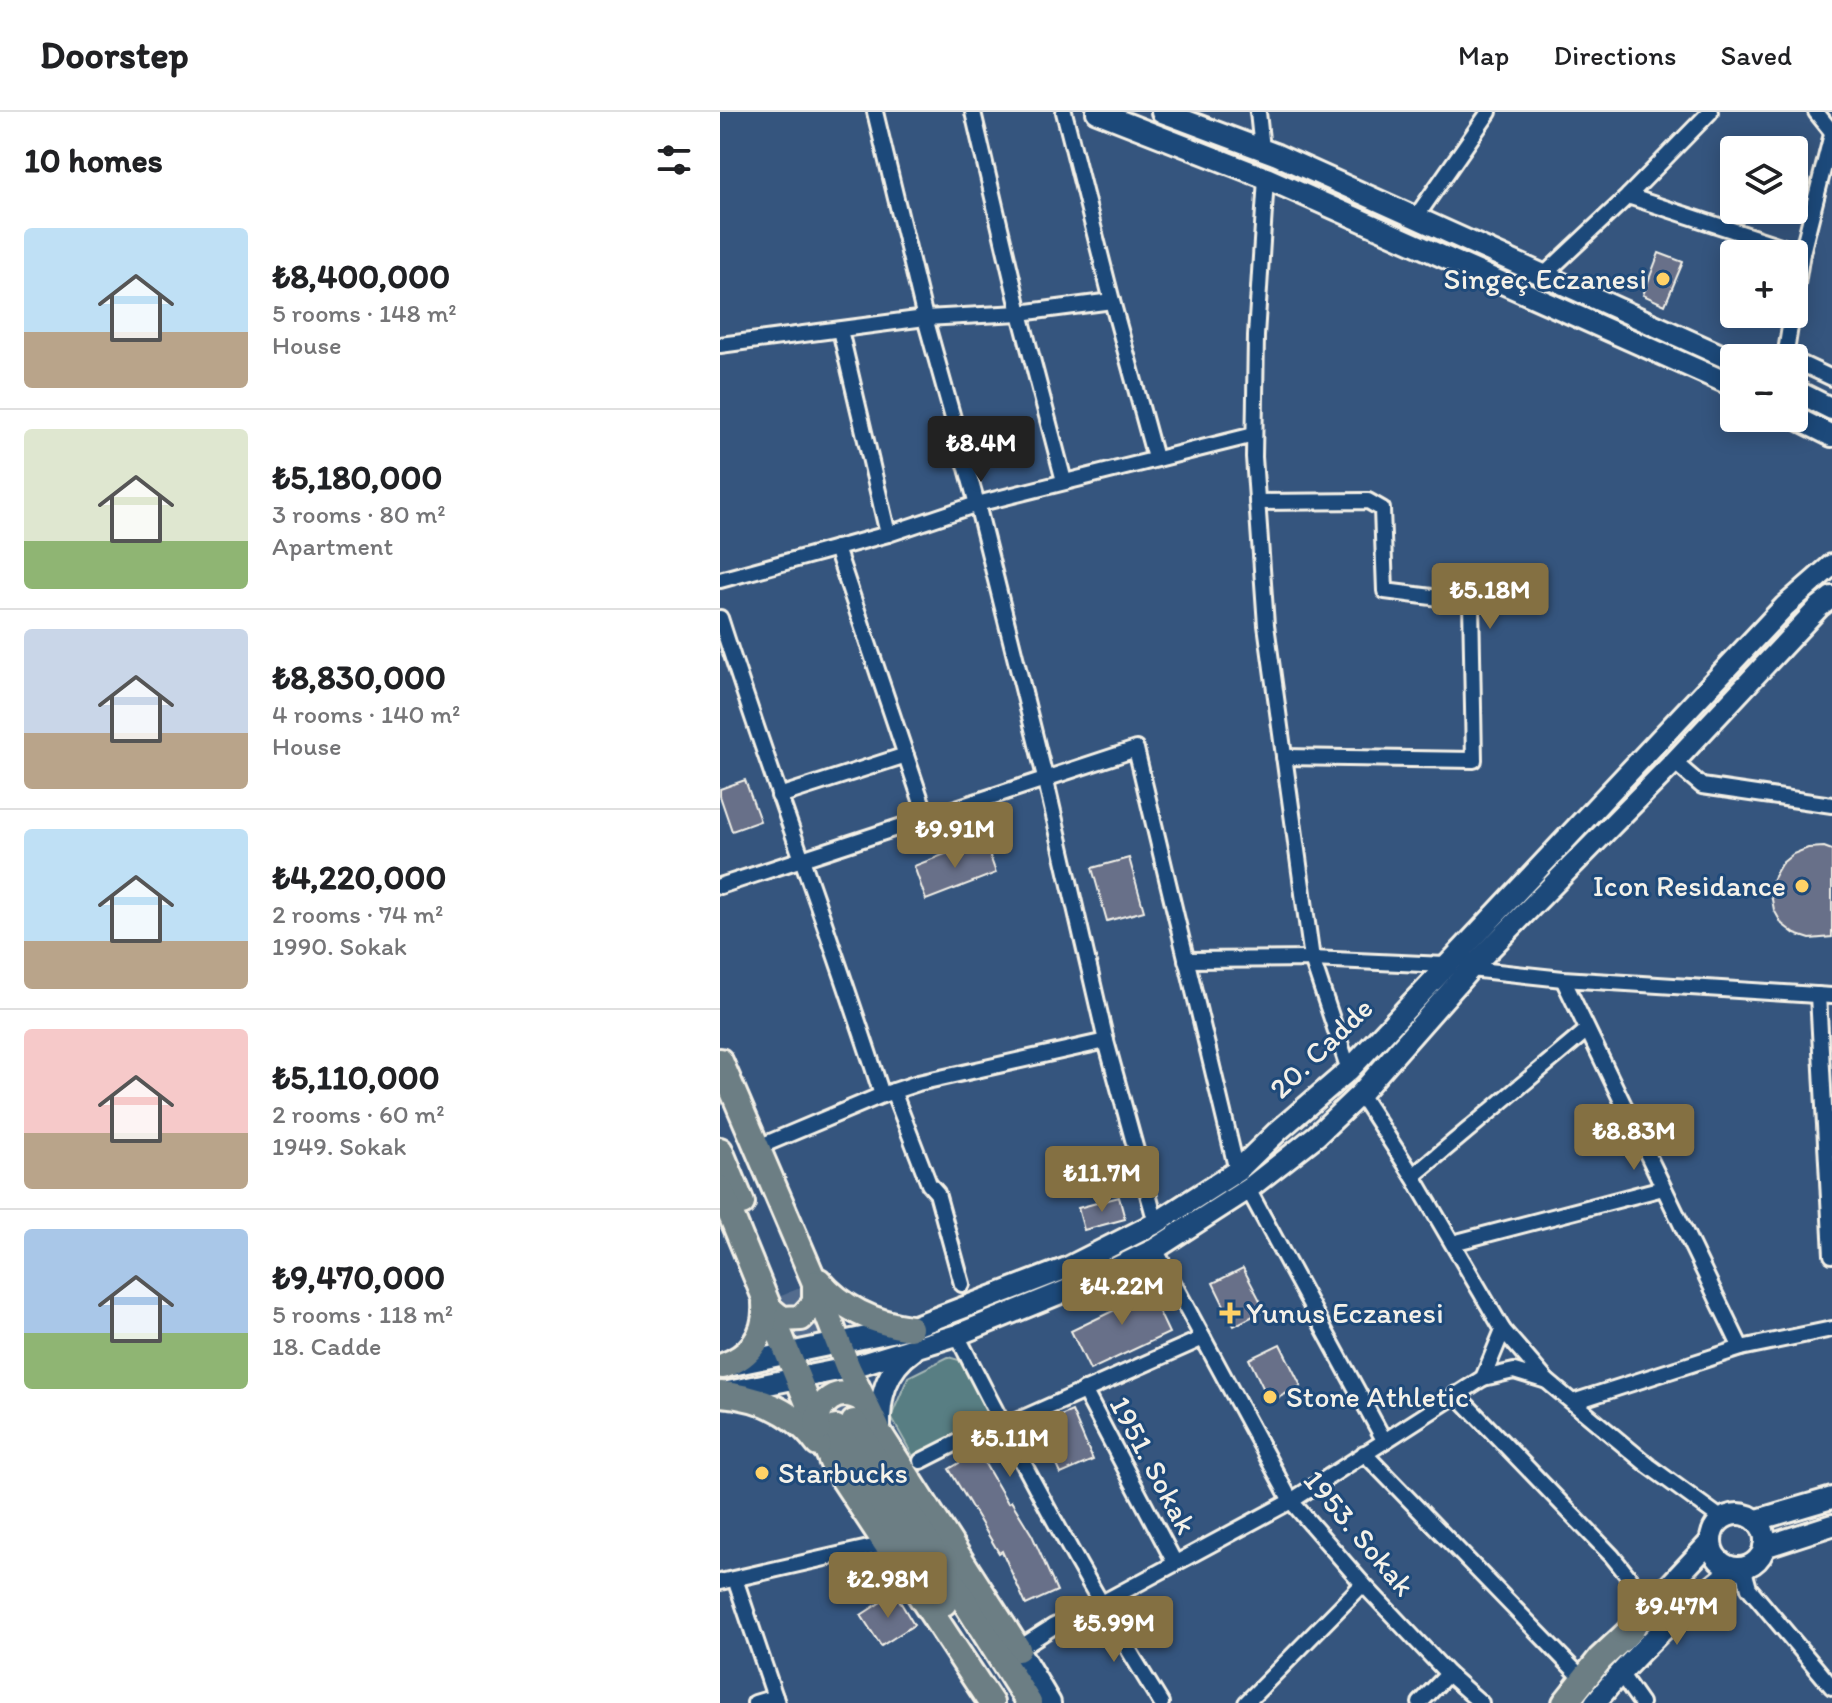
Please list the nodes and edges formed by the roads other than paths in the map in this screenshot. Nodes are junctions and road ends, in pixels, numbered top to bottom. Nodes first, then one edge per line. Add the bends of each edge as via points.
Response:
1 (875, 112) edge
2 (973, 112) edge
3 (1064, 112) edge
4 (1097, 112) edge
5 (1162, 112) edge
6 (1258, 112) edge
7 (1489, 112) edge
8 (1710, 112) edge
9 (1816, 112) edge
10 (1832, 133) edge
11 (1262, 149) junction
12 (1266, 178) junction
13 (1628, 196) junction
14 (1416, 217) junction
15 (1762, 240) edge
16 (1805, 240) edge
17 (1544, 275) junction
18 (1112, 301) junction
19 (1020, 313) junction
20 (925, 318) junction
21 (840, 330) junction
22 (720, 345) edge
23 (1720, 355) edge
24 (1808, 367) edge
25 (1832, 378) edge
26 (1720, 380) edge
27 (1808, 397) edge
28 (1832, 409) edge
29 (1808, 424) edge
30 (1254, 435) junction
31 (1832, 436) edge
32 (1155, 458) junction
33 (1064, 481) junction
34 (1257, 502) junction
35 (977, 504) junction
36 (888, 534) junction
37 (836, 548) junction
38 (1832, 565) edge
39 (720, 580) edge
40 (1832, 597) edge
41 (720, 618) edge
42 (906, 755) junction
43 (1284, 757) junction
44 (1674, 762) junction
45 (1045, 777) junction
46 (779, 796) junction
47 (1832, 805) edge
48 (927, 818) junction
49 (802, 860) junction
50 (720, 886) edge
51 (1312, 959) junction
52 (1186, 960) junction
53 (1445, 965) junction
54 (1470, 969) junction
55 (1563, 979) junction
56 (1825, 995) edge
57 (1586, 1031) junction
58 (1106, 1041) junction
59 (720, 1061) edge
60 (1349, 1070) junction
61 (888, 1093) junction
62 (1360, 1094) junction
63 (720, 1100) edge
64 (756, 1148) junction
65 (720, 1150) edge
66 (1237, 1171) junction
67 (1413, 1176) junction
68 (720, 1188) edge
69 (1663, 1188) junction
70 (1248, 1189) junction
71 (1156, 1223) junction
72 (1453, 1243) junction
73 (1155, 1249) junction
74 (1832, 1255) edge
75 (962, 1284) dead end
76 (789, 1289) junction
77 (1832, 1329) edge
78 (1503, 1330) junction
79 (957, 1335) junction
80 (915, 1337) junction
81 (1203, 1338) junction
82 (839, 1343) junction
83 (1741, 1348) junction
84 (786, 1354) junction
85 (721, 1367) edge
86 (848, 1368) junction
87 (1483, 1378) junction
88 (797, 1379) junction
89 (1547, 1381) junction
90 (1084, 1390) junction
91 (720, 1394) edge
92 (1456, 1394) junction
93 (1573, 1402) junction
94 (843, 1420) junction
95 (1001, 1424) junction
96 (880, 1434) junction
97 (1384, 1440) junction
98 (1364, 1453) junction
99 (921, 1461) dead end
100 (832, 1462) junction
101 (1832, 1498) edge
102 (1291, 1501) junction
103 (1722, 1519) junction
104 (1757, 1520) junction
105 (1832, 1525) edge
106 (1711, 1541) junction
107 (886, 1544) junction
108 (1764, 1547) junction
109 (1175, 1563) junction
110 (1740, 1568) junction
111 (727, 1580) edge
112 (1363, 1584) junction
113 (1100, 1604) junction
114 (1651, 1605) junction
115 (1632, 1629) joint
116 (1018, 1649) junction
117 (1448, 1674) junction
118 (1617, 1676) junction
119 (1832, 1687) edge
120 (1580, 1691) edge
121 (776, 1700) edge
122 (755, 1703) edge
123 (991, 1703) edge
124 (1008, 1703) edge
125 (1029, 1703) edge
126 (1050, 1703) edge
127 (1161, 1703) edge
128 (1246, 1703) edge
129 (1420, 1703) edge
130 (1481, 1703) edge
131 (1565, 1703) edge
132 (1595, 1703) edge
133 (1605, 1703) edge
134 (1641, 1703) edge

1 - 20 street
2 - 19 street
3 - 18 street
4 - 12 street
5 - 11 street
6 - 11 street
7 - 14 street
8 - 13 street
9 - 10 street
10 - 16 street
11 - 14 street
12 - 26 street
12 - 30 street
13 - 15 street
13 - 17 street
14 - 17 street
17 - 23 street
18 - 19 street
18 - 32 street
19 - 20 street
19 - 33 street
20 - 21 street
20 - 35 street
21 - 22 street
21 - 36 street
24 - 25 street
27 - 28 street
29 - 31 street
30 - 32 street
30 - 34 street
32 - 33 street
33 - 35 street
34 - 43 street via 1266,625
34 - 43 street via 1368,501 1382,509 1385,591 1471,602 1474,760
35 - 36 street
35 - 45 street
36 - 37 street
37 - 39 street
37 - 42 street
38 - 53 street, 20. Cadde via 1785,606
40 - 44 street, 20. Cadde
41 - 46 street
42 - 46 street
42 - 48 street
43 - 51 street
44 - 47 street via 1702,786
44 - 54 street, 20. Cadde
45 - 48 street
45 - 52 street via 1136,749
45 - 58 street
46 - 49 street
48 - 49 street
49 - 50 street
49 - 61 street
51 - 52 street
51 - 53 street
51 - 60 street
52 - 66 street
53 - 60 street, 20. Cadde
54 - 55 street
54 - 62 street, 20. Cadde
55 - 56 street
55 - 57 street
56 - 74 street
57 - 67 street
57 - 69 street
58 - 61 street
58 - 71 street
59 - 64 main road
60 - 66 street, 20. Cadde
61 - 64 street
61 - 75 street via 937,1193
62 - 67 street
62 - 70 street, 20. Cadde
63 - 76 main road
64 - 76 main road
65 - 76 main road
66 - 71 street, 20. Cadde
67 - 72 street
68 - 76 main road
69 - 72 street
69 - 83 street
70 - 73 street, 20. Cadde
70 - 97 street
71 - 80 street, 20. Cadde
72 - 78 street
73 - 79 street, 20. Cadde
73 - 81 street, 1953. Sokak
76 - 80 main road via 825,1288 846,1306
76 - 82 main road
76 - 84 main road
76 - 85 main road via 766,1312 761,1334 748,1352
77 - 83 street
78 - 87 street
78 - 89 street
79 - 80 street, 20. Cadde
79 - 95 street
80 - 82 street, 20. Cadde
80 - 86 street, 20. Cadde
80 - 96 street via 885,1384
81 - 90 street
81 - 102 street, 1953. Sokak
82 - 84 street, 20. Cadde
82 - 86 main road
83 - 93 street
84 - 85 street, 20. Cadde
84 - 88 main road
86 - 88 street, 20. Cadde
86 - 94 main road
87 - 89 street via 1514,1371
87 - 92 street
88 - 91 street, 20. Cadde
88 - 94 main road
89 - 93 street
90 - 95 street
90 - 109 street, 1951. Sokak
91 - 100 main road via 761,1401 787,1415
92 - 97 street
92 - 114 street via 1612,1556
93 - 103 street
94 - 96 main road
94 - 100 main road
94 - 124 main road
94 - 125 main road via 881,1469
95 - 99 street
95 - 113 street
96 - 116 main road
97 - 98 street
98 - 102 street
98 - 120 street
100 - 107 main road
101 - 104 street
102 - 109 street
102 - 112 street, 1953. Sokak
103 - 104 street via 1746,1514
103 - 106 street
104 - 108 street
105 - 108 street
106 - 110 street via 1716,1557
106 - 114 street
107 - 111 street
107 - 123 main road
108 - 110 street via 1753,1564
109 - 113 street
110 - 118 street via 1673,1621
110 - 119 street via 1749,1588
111 - 121 street
112 - 117 street, 1953. Sokak
112 - 128 street
113 - 116 street
113 - 127 street
114 - 115 street
115 - 120 main road via 1600,1659
116 - 126 street
117 - 129 street
117 - 130 street, 1953. Sokak
118 - 132 street
118 - 133 street
118 - 134 street
120 - 131 main road
121 - 122 street

